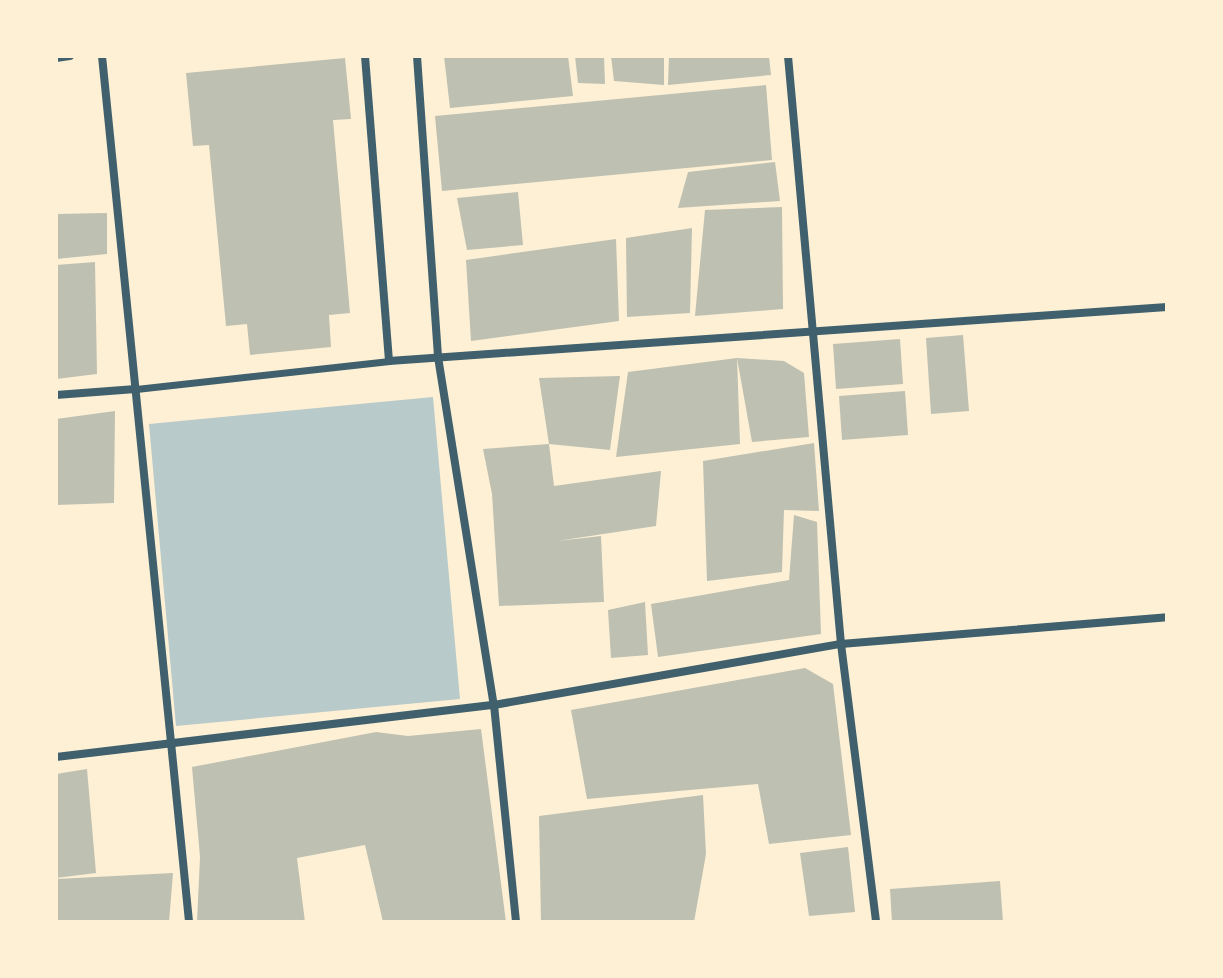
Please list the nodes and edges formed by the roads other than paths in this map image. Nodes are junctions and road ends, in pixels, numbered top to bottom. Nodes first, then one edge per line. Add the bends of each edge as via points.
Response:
1 (70, 56) edge
2 (102, 56) edge
3 (365, 56) edge
4 (417, 56) edge
5 (788, 56) edge
6 (56, 58) edge
7 (1167, 307) edge
8 (811, 335) junction
9 (438, 357) junction
10 (389, 361) junction
11 (136, 389) junction
12 (56, 395) edge
13 (1167, 617) edge
14 (841, 644) junction
15 (494, 705) junction
16 (172, 742) junction
17 (56, 757) edge
18 (189, 922) edge
19 (516, 922) edge
20 (876, 922) edge

1 - 6 street
2 - 11 street
3 - 10 street
4 - 9 street
5 - 8 street
7 - 8 street
8 - 9 street
8 - 14 street
9 - 10 street
9 - 15 street
10 - 11 street
11 - 12 street
11 - 16 street
13 - 14 street
14 - 15 street
14 - 20 street
15 - 16 street
15 - 19 street
16 - 17 street
16 - 18 street

